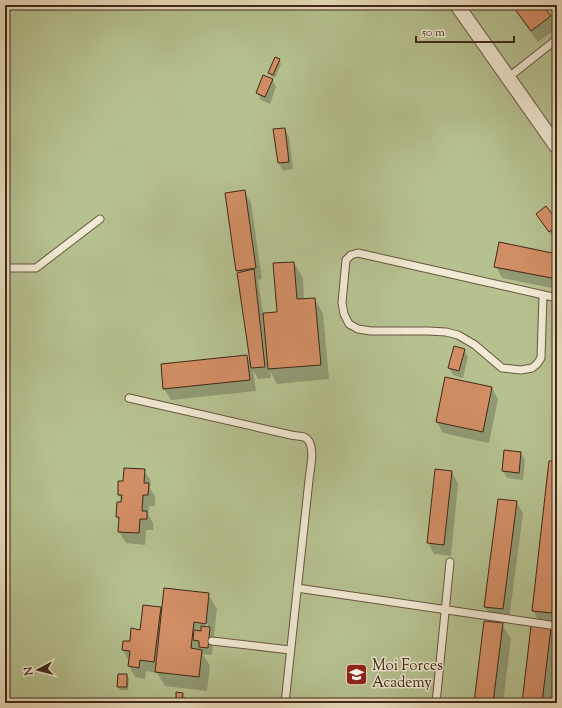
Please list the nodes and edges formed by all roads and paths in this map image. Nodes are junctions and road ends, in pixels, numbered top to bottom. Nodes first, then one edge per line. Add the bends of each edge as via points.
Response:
1 (457, 5) edge
2 (557, 39) edge
3 (509, 77) junction
4 (557, 146) edge
5 (100, 219) dead end
6 (5, 268) edge
7 (543, 296) junction
8 (557, 298) edge
9 (129, 398) dead end
10 (450, 562) dead end
11 (297, 588) junction
12 (446, 610) junction
13 (557, 626) edge
14 (212, 641) dead end
15 (290, 650) junction
16 (285, 703) edge
17 (436, 703) edge

1 - 3 street
2 - 3 lane
3 - 4 street
5 - 6 lane via 36,268
7 - 7 lane via 358,253 346,260 342,304 349,324 358,329 446,332 458,335 475,345 502,368 521,370 532,368 541,358
7 - 8 lane
9 - 11 lane via 305,437 310,441 310,480
10 - 12 lane
11 - 12 lane
11 - 15 lane
12 - 13 lane
12 - 17 lane
14 - 15 lane
15 - 16 lane

